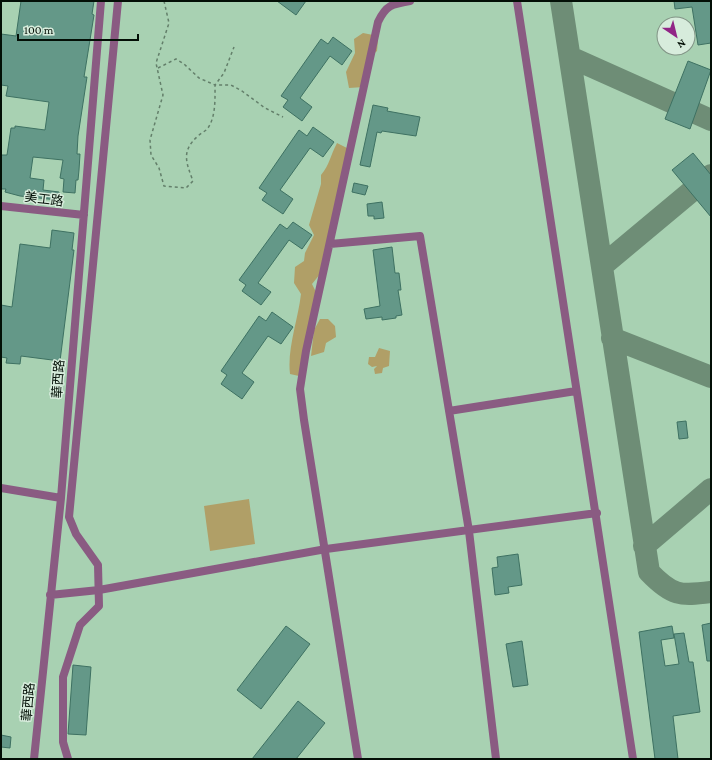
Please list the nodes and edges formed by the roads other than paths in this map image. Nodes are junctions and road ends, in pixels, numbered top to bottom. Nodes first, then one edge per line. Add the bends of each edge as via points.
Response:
1 (101, 1) edge
2 (118, 1) edge
3 (410, 1) edge
4 (517, 1) edge
5 (1, 206) edge
6 (84, 215) junction
7 (330, 244) junction
8 (576, 391) junction
9 (449, 411) junction
10 (1, 488) edge
11 (61, 498) junction
12 (597, 513) junction
13 (469, 531) junction
14 (326, 550) junction
15 (99, 590) junction
16 (50, 595) junction
17 (34, 759) edge
18 (68, 759) edge
19 (358, 759) edge
20 (496, 759) edge
21 (633, 759) edge

1 - 6 street, 華西路
2 - 15 street via 69,517 76,534 98,565
3 - 7 street via 390,5 378,22
4 - 8 street
5 - 6 street, 美工路
6 - 11 street, 華西路
7 - 9 street via 420,236
7 - 14 street via 300,389 309,458
8 - 9 street
8 - 12 street
9 - 13 street
10 - 11 street
11 - 16 street, 華西路
12 - 13 street
12 - 21 street
13 - 14 street
13 - 20 street
14 - 15 street
14 - 19 street
15 - 16 street
15 - 18 street via 99,606 80,625 63,677 63,742
16 - 17 street, 華西路

